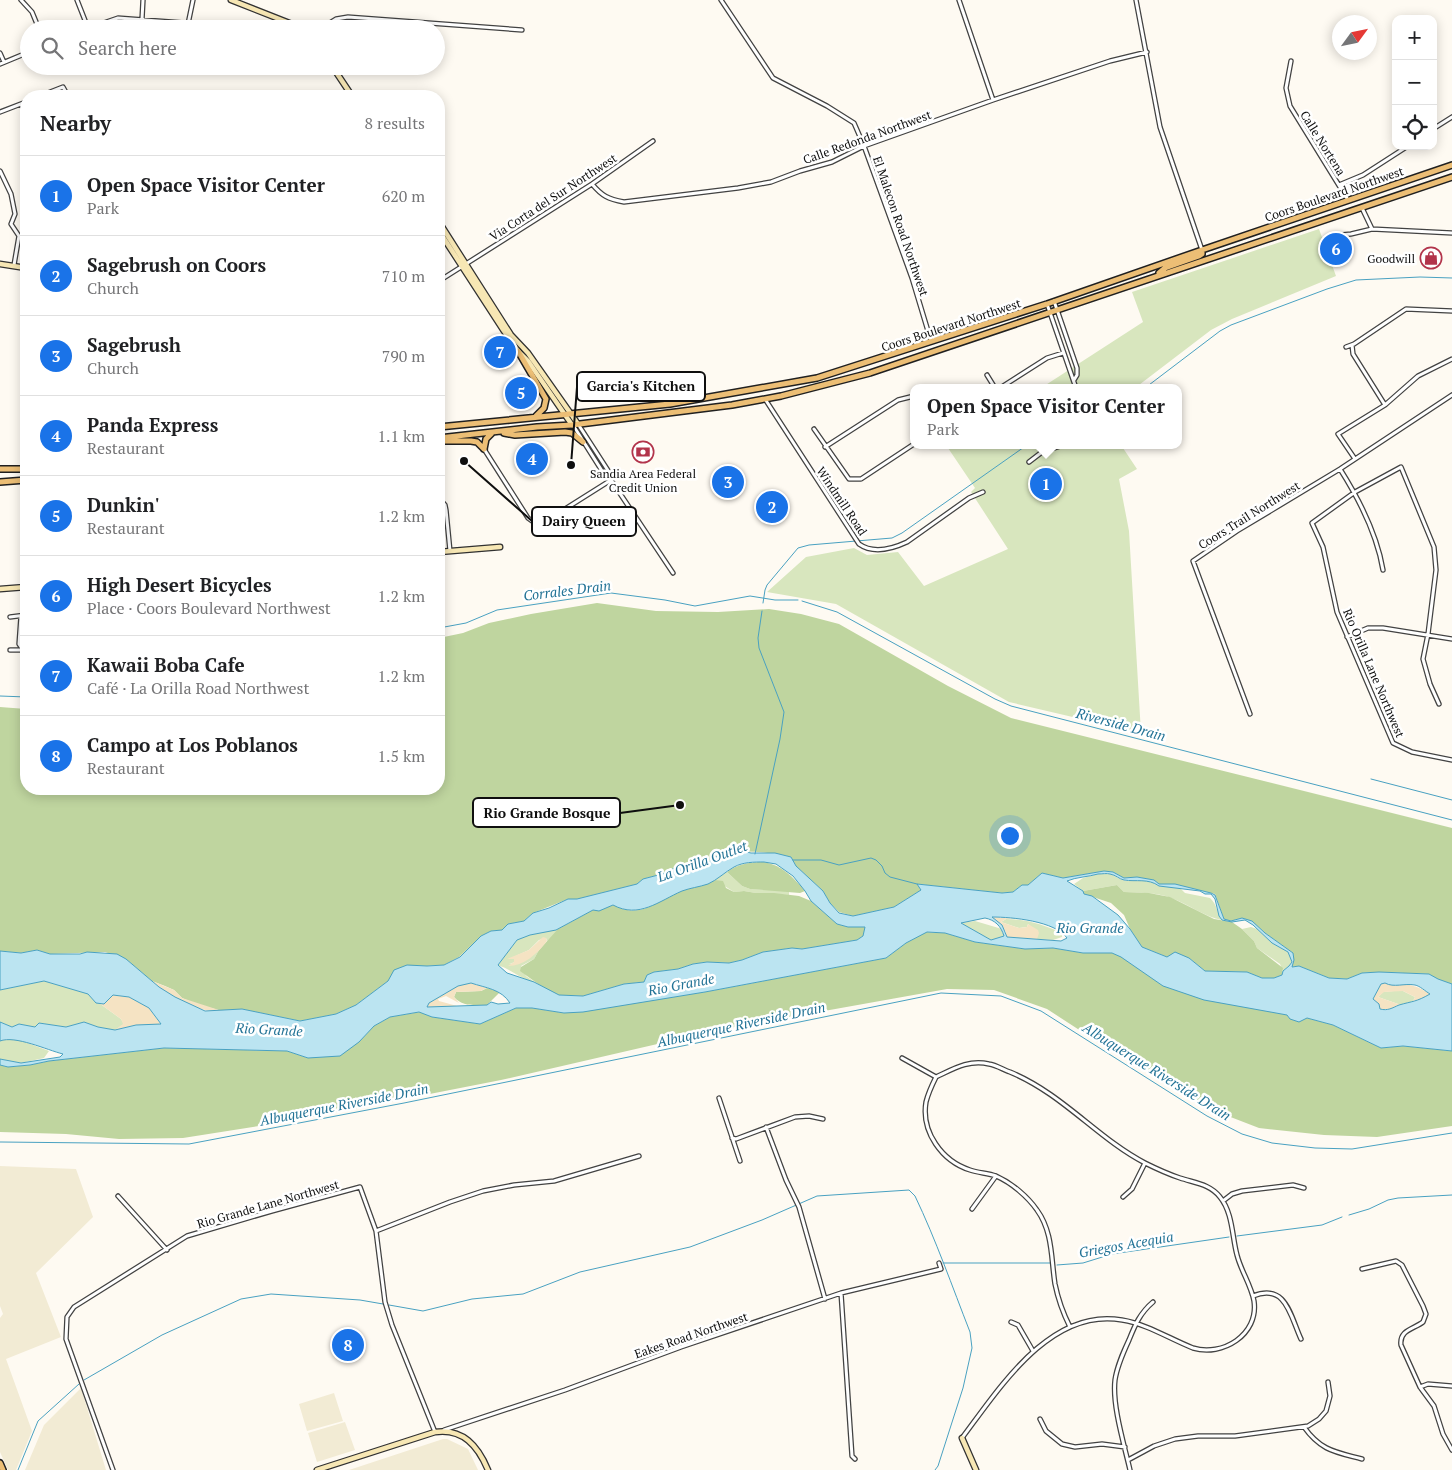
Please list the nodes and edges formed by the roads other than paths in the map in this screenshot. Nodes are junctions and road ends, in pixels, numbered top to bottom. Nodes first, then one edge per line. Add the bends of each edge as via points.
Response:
1 (21, 0) edge
2 (77, 0) edge
3 (143, 0) edge
4 (193, 0) edge
5 (231, 0) edge
6 (721, 0) edge
7 (959, 0) edge
8 (1136, 0) edge
9 (142, 19) junction
10 (35, 20) edge
11 (84, 20) edge
12 (112, 20) edge
13 (151, 20) edge
14 (189, 20) edge
15 (282, 20) edge
16 (334, 20) edge
17 (388, 20) edge
18 (445, 24) edge
19 (522, 30) dead end
20 (1147, 52) junction
21 (0, 53) edge
22 (20, 56) edge
23 (1291, 61) dead end
24 (2, 63) edge
25 (338, 75) edge
26 (348, 90) edge
27 (993, 100) junction
28 (20, 105) edge
29 (0, 112) edge
30 (1452, 117) edge
31 (1437, 126) edge
32 (653, 141) dead end
33 (864, 146) junction
34 (1402, 150) edge
35 (1452, 165) edge
36 (0, 171) edge
37 (1452, 177) edge
38 (592, 184) junction
39 (1339, 185) junction
40 (1348, 201) junction
41 (1362, 207) junction
42 (1372, 229) junction
43 (1452, 233) edge
44 (19, 236) joint
45 (1330, 236) dead end
46 (445, 240) edge
47 (1202, 250) junction
48 (0, 264) edge
49 (463, 265) junction
50 (14, 266) junction
51 (20, 267) edge
52 (445, 277) edge
53 (1154, 277) junction
54 (1054, 301) junction
55 (1047, 304) junction
56 (1057, 310) junction
57 (1452, 310) edge
58 (1050, 312) junction
59 (931, 341) junction
60 (1352, 344) junction
61 (1346, 347) dead end
62 (518, 351) junction
63 (1063, 353) junction
64 (1452, 359) edge
65 (987, 375) dead end
66 (1074, 380) junction
67 (993, 384) edge
68 (1006, 384) edge
69 (1075, 384) edge
70 (1452, 395) edge
71 (910, 397) edge
72 (765, 400) junction
73 (1386, 404) junction
74 (568, 413) junction
75 (536, 416) junction
76 (575, 424) junction
77 (445, 426) edge
78 (814, 429) dead end
79 (495, 432) junction
80 (445, 439) edge
81 (445, 440) edge
82 (583, 442) junction
83 (825, 447) junction
84 (910, 447) edge
85 (484, 449) junction
86 (1051, 449) edge
87 (1355, 459) junction
88 (1029, 462) dead end
89 (20, 468) edge
90 (0, 469) edge
91 (1340, 469) junction
92 (20, 480) edge
93 (611, 480) junction
94 (0, 482) edge
95 (983, 492) dead end
96 (1355, 492) junction
97 (445, 505) edge
98 (500, 547) dead end
99 (445, 552) edge
100 (450, 552) junction
101 (1383, 570) dead end
102 (673, 573) dead end
103 (20, 588) edge
104 (0, 589) edge
105 (10, 616) dead end
106 (20, 616) edge
107 (20, 630) edge
108 (1428, 634) junction
109 (1347, 637) junction
110 (1452, 639) edge
111 (20, 645) edge
112 (10, 650) dead end
113 (20, 650) edge
114 (1439, 704) dead end
115 (1250, 714) dead end
116 (1452, 760) edge
117 (902, 1058) dead end
118 (936, 1077) junction
119 (719, 1098) dead end
120 (823, 1119) dead end
121 (766, 1127) junction
122 (732, 1138) junction
123 (639, 1156) dead end
124 (740, 1161) dead end
125 (1145, 1163) junction
126 (996, 1176) junction
127 (1304, 1188) dead end
128 (118, 1196) dead end
129 (1123, 1196) dead end
130 (1223, 1201) junction
131 (972, 1208) dead end
132 (376, 1231) junction
133 (167, 1250) junction
134 (939, 1263) dead end
135 (1362, 1269) dead end
136 (841, 1293) junction
137 (1253, 1296) junction
138 (825, 1299) junction
139 (1153, 1302) dead end
140 (1011, 1322) dead end
141 (1135, 1324) junction
142 (1070, 1327) junction
143 (1301, 1339) dead end
144 (1033, 1351) junction
145 (1328, 1382) dead end
146 (1420, 1386) junction
147 (1452, 1386) edge
148 (1040, 1419) dead end
149 (1304, 1427) junction
150 (444, 1430) junction
151 (435, 1432) junction
152 (962, 1438) joint
153 (1125, 1448) junction
154 (1452, 1450) edge
155 (855, 1459) dead end
156 (1362, 1459) dead end
157 (1128, 1460) junction
158 (0, 1463) edge
159 (3, 1470) edge
160 (114, 1470) edge
161 (317, 1470) edge
162 (488, 1470) edge
163 (976, 1470) edge
164 (1130, 1470) edge

1 - 10 street
2 - 11 street
3 - 9 street
4 - 14 street
5 - 15 street
6 - 33 street, El Malecon Road Northwest via 773,78 854,123
7 - 27 street
8 - 20 street
9 - 12 street
9 - 13 street
16 - 17 street via 348,17
18 - 19 street
20 - 27 street, Calle Redonda Northwest
20 - 47 street via 1160,127
21 - 24 street
22 - 24 street
23 - 39 street, Calle Nortena via 1286,88 1290,106
25 - 26 street
27 - 33 street, Calle Redonda Northwest
28 - 29 street
30 - 31 street
32 - 38 street, Via Corta del Sur Northwest
33 - 38 street, Calle Redonda Northwest via 832,162 771,182 738,188 624,202 600,194
33 - 59 street, El Malecon Road Northwest via 912,278
34 - 39 street, Calle Nortena via 1364,175
35 - 40 main road, Coors Boulevard Northwest
36 - 44 street via 11,194 15,214 10,224
37 - 41 main road, Coors Boulevard Northwest
38 - 49 street, Via Corta del Sur Northwest
39 - 40 street
40 - 47 main road, Coors Boulevard Northwest
41 - 42 street
41 - 53 main road, Coors Boulevard Northwest
42 - 43 street
42 - 45 street
44 - 50 street
46 - 49 street
47 - 53 main road via 1199,256 1164,268
47 - 54 main road, Coors Boulevard Northwest
48 - 50 street
49 - 52 street, Via Corta del Sur Northwest
49 - 62 street
49 - 74 street
50 - 51 street
53 - 56 main road, Coors Boulevard Northwest
54 - 55 main road, Coors Boulevard Northwest
54 - 56 street
55 - 58 street
55 - 59 main road, Coors Boulevard Northwest
56 - 58 main road, Coors Boulevard Northwest
56 - 66 street via 1077,368
57 - 60 street via 1406,309
58 - 63 street
58 - 72 main road, Coors Boulevard Northwest via 870,373
59 - 74 main road, Coors Boulevard Northwest via 818,378 670,404
60 - 61 street
60 - 73 street via 1352,354
62 - 74 street
62 - 75 main road via 546,399 544,408
63 - 66 street
63 - 68 street via 1047,358
64 - 73 street via 1418,376
65 - 67 street
66 - 69 street
70 - 87 street, Coors Trail Northwest
71 - 83 street via 898,400
72 - 76 main road, Coors Boulevard Northwest
72 - 95 street, Windmill Road via 859,544 870,550 898,546
73 - 87 street via 1338,434
74 - 75 main road, Coors Boulevard Northwest
74 - 76 street
75 - 77 main road, Coors Boulevard Northwest
76 - 79 main road, Coors Boulevard Northwest
76 - 82 street
76 - 93 street
78 - 83 street
79 - 80 main road, Coors Boulevard Northwest
79 - 82 main road via 515,436 565,432 572,433
79 - 85 main road via 486,439
81 - 85 main road via 477,442
82 - 93 street
83 - 84 street via 849,479 861,478
85 - 93 street via 528,518 535,523 546,521
86 - 88 street
87 - 91 street, Coors Trail Northwest
89 - 90 main road
91 - 96 street
91 - 115 street, Coors Trail Northwest via 1193,561
92 - 94 main road
93 - 102 street
96 - 101 street via 1380,552
96 - 108 street via 1401,466 1434,547 1436,570
96 - 109 street, Rio Orilla Lane Northwest via 1312,523 1323,547 1337,612
97 - 100 street
98 - 100 street
99 - 100 street
103 - 104 street
105 - 106 street
107 - 111 street
108 - 109 street via 1368,628
108 - 110 street
108 - 114 street via 1423,659
109 - 116 street, Rio Orilla Lane Northwest via 1393,743 1412,752
112 - 113 street
117 - 118 street
118 - 125 street via 962,1064 989,1064 1028,1080
118 - 126 street via 925,1112 930,1135 954,1162 970,1170
119 - 122 street
120 - 121 street via 795,1116
121 - 122 street
121 - 138 street via 799,1207
122 - 124 street
123 - 132 street via 554,1181 483,1191
125 - 129 street via 1132,1188
125 - 130 street via 1208,1187
126 - 131 street
126 - 142 street via 1024,1195 1047,1227 1058,1298
127 - 130 street via 1293,1185 1242,1192
128 - 133 street
130 - 137 street via 1239,1263
132 - 133 street, Rio Grande Lane Northwest via 360,1188 215,1227 187,1236
132 - 151 street via 392,1325
133 - 160 street, Rio Grande Lane Northwest via 74,1307 68,1317 66,1339
134 - 136 street, Eakes Road Northwest via 941,1269
135 - 146 street via 1396,1262 1402,1266 1423,1306 1424,1322 1404,1332 1400,1341
136 - 138 street, Eakes Road Northwest
136 - 155 street via 852,1456
137 - 141 street via 1254,1312 1249,1327 1239,1339 1222,1348 1198,1350
137 - 143 street via 1267,1292 1281,1298
138 - 150 street, Eakes Road Northwest
139 - 141 street
140 - 144 street via 1018,1325
141 - 142 street via 1104,1318
141 - 153 street via 1114,1385
142 - 144 street
144 - 152 street via 1009,1376
145 - 149 street via 1330,1396 1326,1411 1316,1422
146 - 147 street
146 - 154 street via 1434,1406
148 - 153 street via 1046,1432 1062,1444 1075,1447 1102,1444
149 - 156 street via 1326,1449
149 - 157 street via 1235,1436 1175,1439
150 - 151 street
150 - 162 street via 456,1433 474,1445
151 - 161 street
152 - 163 street
153 - 157 street
157 - 164 street
158 - 159 main road

